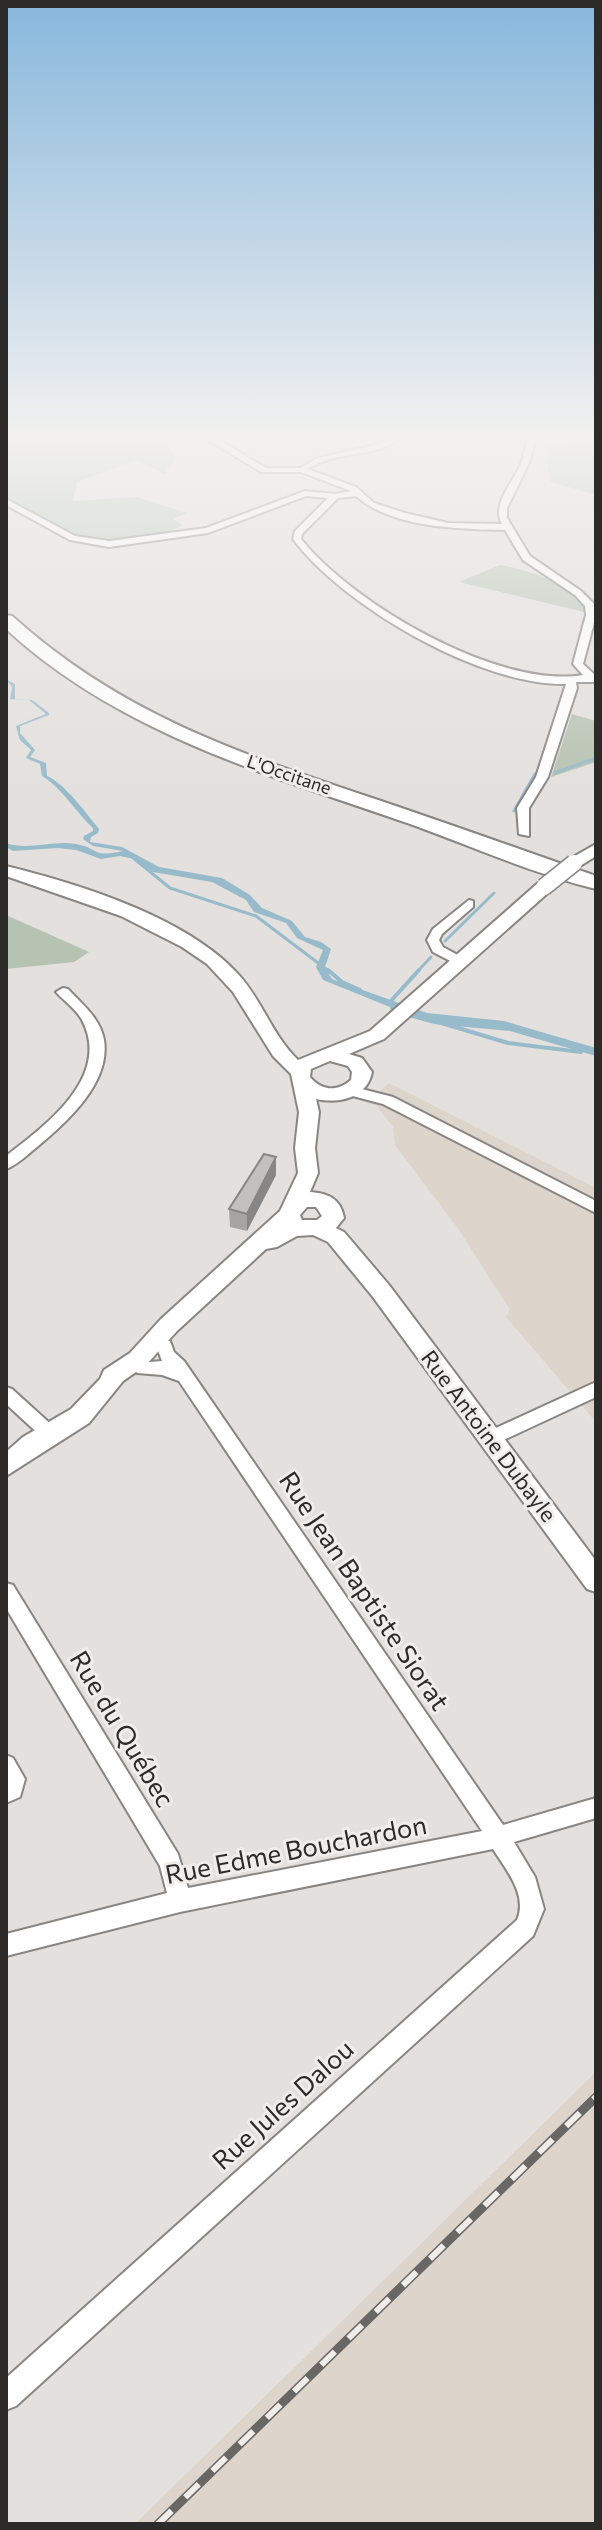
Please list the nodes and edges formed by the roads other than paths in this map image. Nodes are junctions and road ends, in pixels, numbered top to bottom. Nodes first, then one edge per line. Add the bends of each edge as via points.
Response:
1 (309, 556) edge
2 (525, 556) edge
3 (6, 620) edge
4 (6, 639) edge
5 (593, 678) edge
6 (571, 681) junction
7 (525, 834) dead end
8 (596, 849) edge
9 (6, 871) edge
10 (596, 883) edge
11 (596, 896) edge
12 (469, 904) dead end
13 (460, 962) junction
14 (63, 992) dead end
15 (377, 1035) junction
16 (271, 1038) junction
17 (326, 1056) junction
18 (361, 1069) junction
19 (301, 1078) junction
20 (343, 1093) junction
21 (388, 1100) junction
22 (308, 1127) junction
23 (6, 1164) edge
24 (310, 1206) junction
25 (596, 1208) edge
26 (197, 1307) junction
27 (164, 1345) junction
28 (143, 1368) junction
29 (185, 1377) junction
30 (111, 1382) junction
31 (596, 1389) edge
32 (6, 1394) edge
33 (44, 1438) junction
34 (491, 1438) junction
35 (6, 1466) edge
36 (6, 1476) edge
37 (596, 1581) edge
38 (6, 1591) edge
39 (6, 1765) edge
40 (6, 1793) edge
41 (596, 1808) edge
42 (498, 1836) junction
43 (180, 1901) junction
44 (6, 1945) edge
45 (6, 2396) edge

1 - 6 street via 408,627 474,661 511,673
2 - 5 street via 590,605 578,664
3 - 10 highway, L'Occitane via 86,684 176,732
4 - 11 highway, L'Occitane via 67,686 165,738
5 - 6 street
6 - 7 street via 550,759 523,808
8 - 13 main road, bridge via 544,887
9 - 16 main road via 69,890 196,947 231,976
12 - 13 street via 433,940
13 - 15 main road
14 - 23 street via 90,1018 95,1058 89,1084 64,1117
15 - 17 main road
15 - 18 main road
16 - 17 main road via 297,1053
16 - 19 main road
17 - 18 main road via 348,1059
17 - 19 main road via 307,1062
18 - 20 main road via 360,1082
18 - 21 street via 365,1082
19 - 20 main road via 316,1093
19 - 22 main road
20 - 21 street
20 - 22 main road
21 - 25 street
22 - 24 main road
24 - 26 main road
24 - 34 main road, Rue Antoine Dubayle
26 - 27 main road
26 - 30 main road
27 - 28 main road
27 - 29 street, Rue Jean Baptiste Siorat
28 - 29 street via 163,1368
28 - 30 main road
29 - 42 street, Rue Jean Baptiste Siorat
30 - 33 main road via 80,1416
31 - 34 street
32 - 33 street
33 - 35 main road
33 - 36 main road via 37,1452
34 - 37 main road, Rue Antoine Dubayle
38 - 43 street, Rue du Québec via 170,1862
39 - 40 street via 14,1779
41 - 42 street, Rue Edme Bouchardon
42 - 43 street, Rue Edme Bouchardon
42 - 45 street, Rue Jules Dalou via 527,1885 533,1909 525,1928
43 - 44 street, Rue Edme Bouchardon

